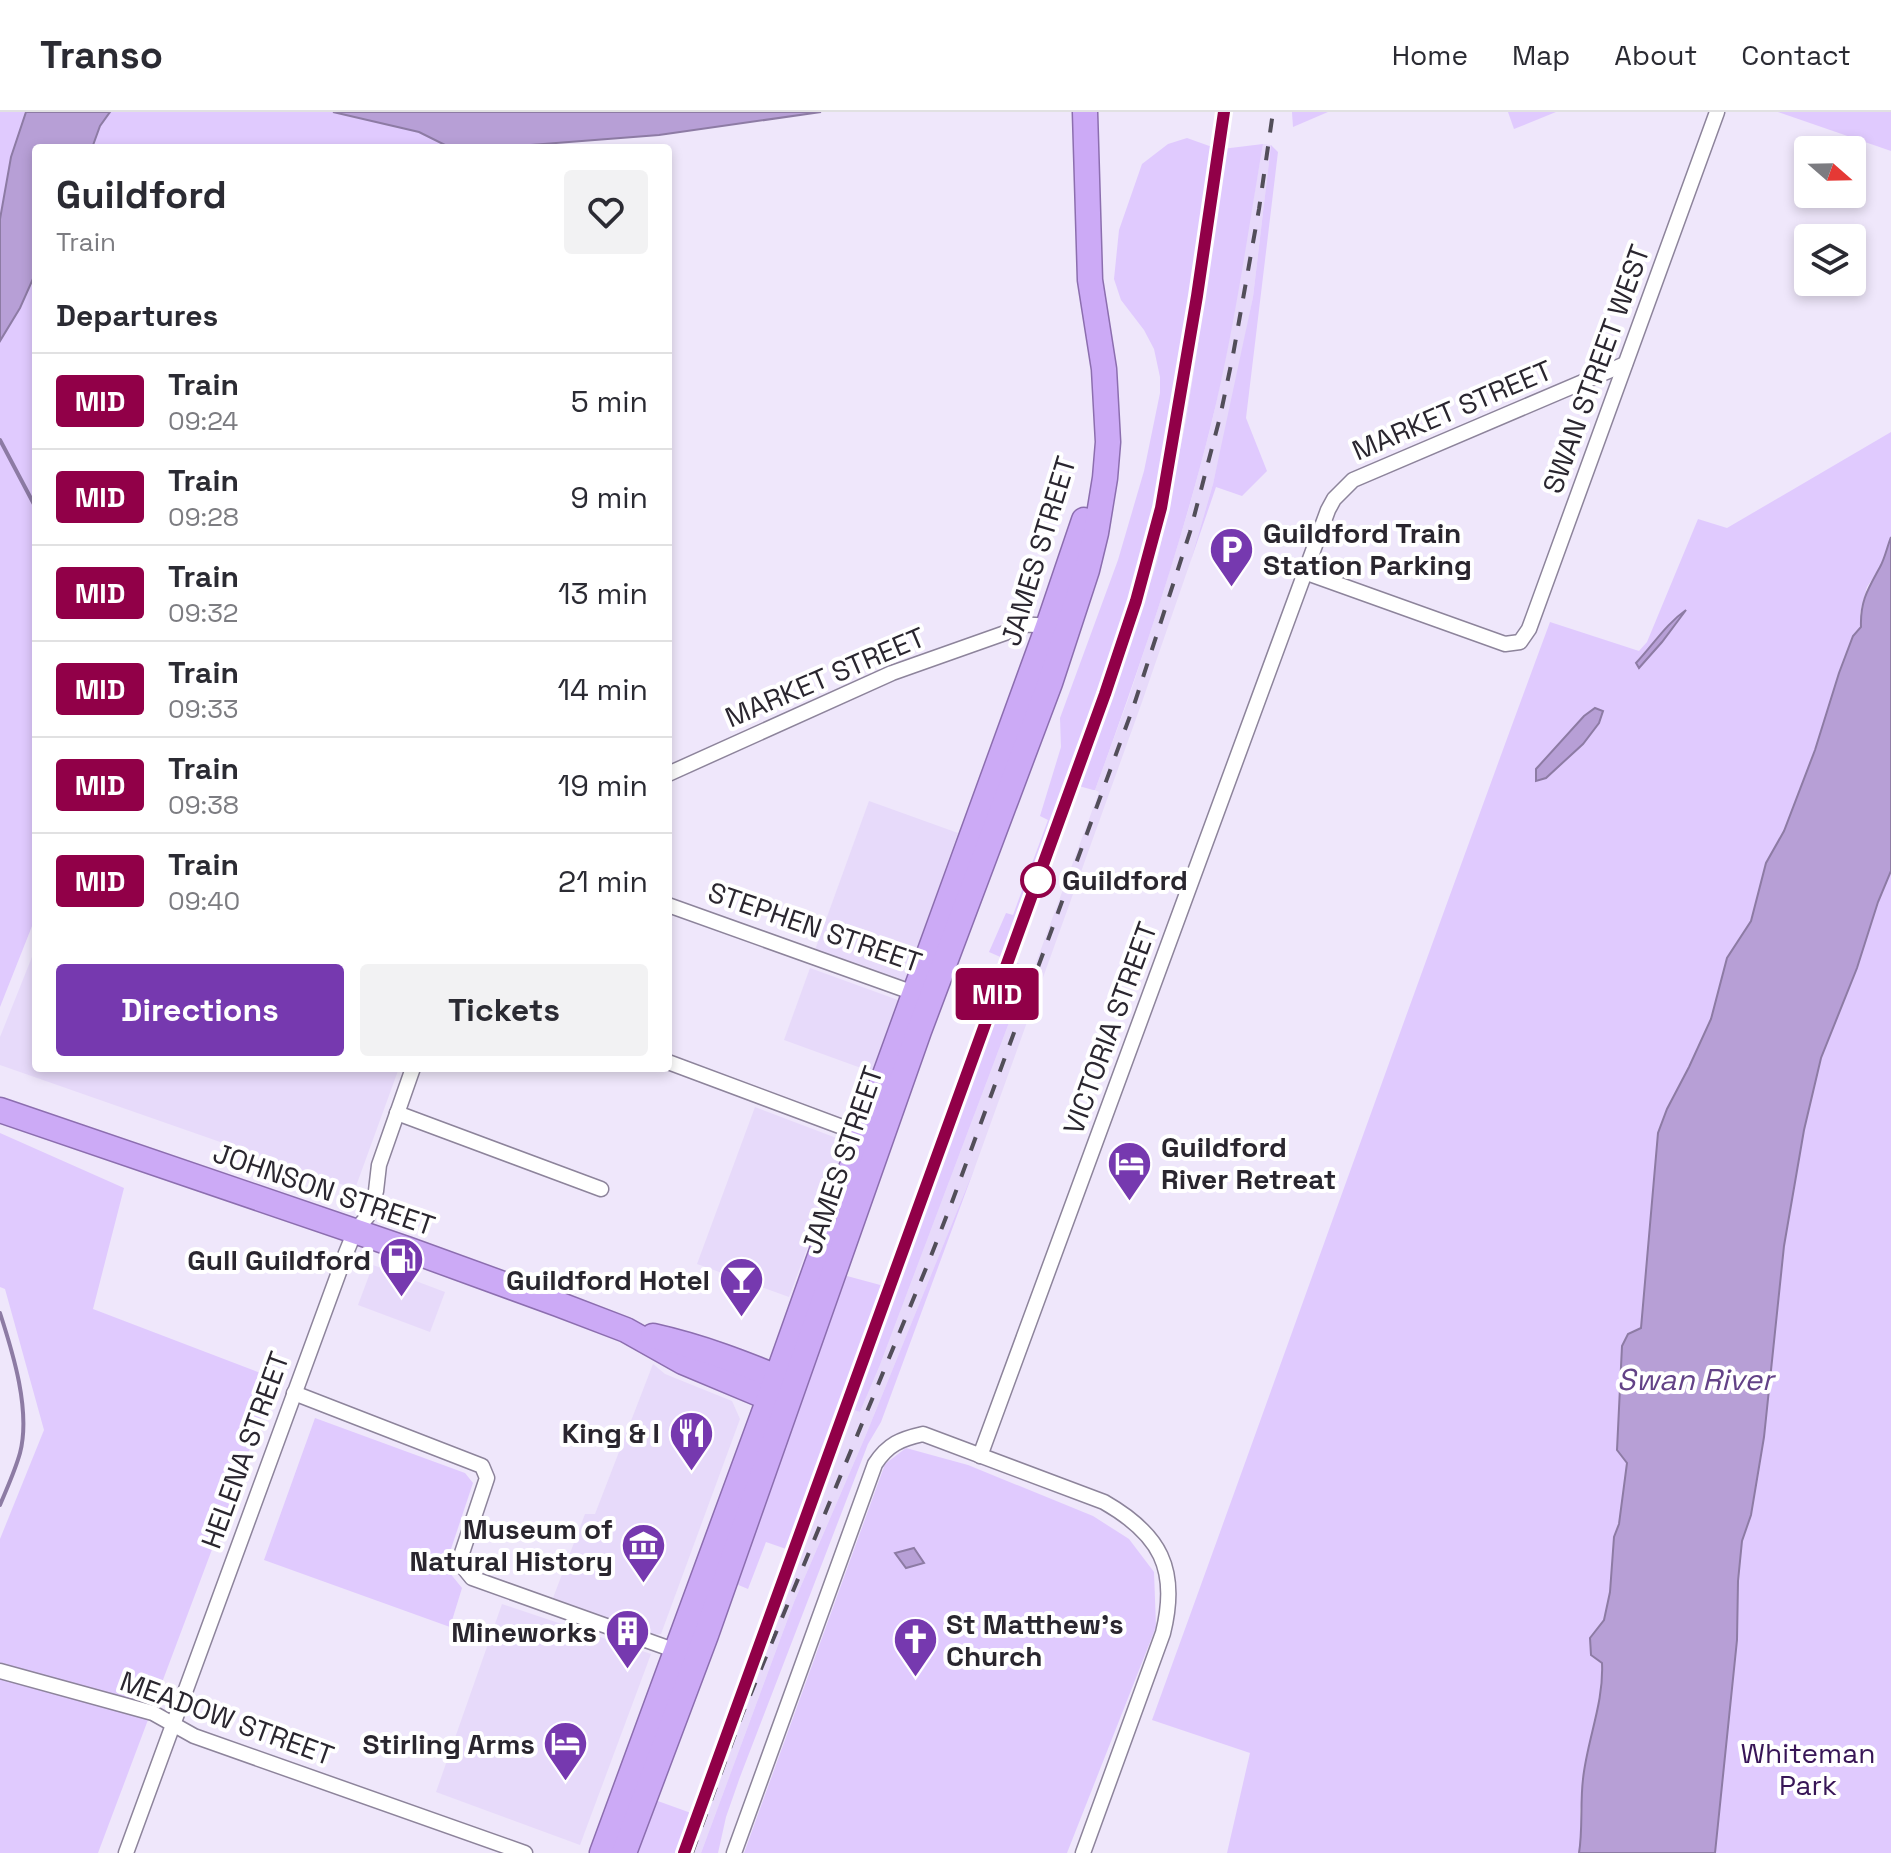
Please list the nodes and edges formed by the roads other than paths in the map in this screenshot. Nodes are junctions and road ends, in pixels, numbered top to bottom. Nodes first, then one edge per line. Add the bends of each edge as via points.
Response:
1 (1085, 112) edge
2 (1717, 112) edge
3 (1625, 364) junction
4 (1304, 572) junction
5 (1056, 634) junction
6 (1040, 708) junction
7 (672, 772) edge
8 (991, 782) junction
9 (672, 906) edge
10 (939, 976) junction
11 (914, 993) junction
12 (672, 1063) edge
13 (412, 1072) edge
14 (0, 1110) edge
15 (397, 1113) junction
16 (871, 1138) junction
17 (601, 1189) dead end
18 (355, 1231) junction
19 (782, 1391) junction
20 (294, 1393) junction
21 (980, 1456) junction
22 (687, 1655) junction
23 (0, 1671) edge
24 (173, 1724) junction
25 (126, 1853) edge
26 (525, 1853) edge
27 (602, 1853) edge
28 (624, 1853) edge
29 (734, 1853) edge
30 (1083, 1853) edge

1 - 5 highway, JAMES STREET via 1090,280 1106,396 1095,480
2 - 3 street, SWAN STREET WEST
3 - 4 street, MARKET STREET via 1353,480 1328,510
3 - 4 street, SWAN STREET WEST via 1520,642 1505,644
4 - 21 street, VICTORIA STREET
5 - 6 highway, JAMES STREET
5 - 7 street, MARKET STREET via 1005,633 892,673
5 - 8 highway, JAMES STREET
6 - 8 highway via 1022,716
6 - 10 highway, JAMES STREET
8 - 11 highway, JAMES STREET
9 - 11 street, STEPHEN STREET
10 - 11 street, STEPHEN STREET via 926,991
10 - 16 highway, JAMES STREET
11 - 16 highway, JAMES STREET
12 - 16 street
13 - 15 street, HELENA STREET
14 - 18 highway, JOHNSON STREET
15 - 17 street
15 - 18 street, HELENA STREET via 367,1217
16 - 19 highway, JAMES STREET
18 - 19 highway, JOHNSON STREET via 626,1330 691,1344 755,1367
18 - 20 street, HELENA STREET
19 - 22 highway, JAMES STREET
20 - 22 street via 482,1466 487,1478 459,1562 472,1578
20 - 24 street, HELENA STREET
21 - 29 street via 923,1434 891,1444 875,1464
21 - 30 street via 1124,1513 1150,1538 1166,1570 1170,1601 1163,1633
22 - 27 highway, JAMES STREET
22 - 28 highway, JAMES STREET
23 - 24 street, MEADOW STREET via 153,1713
24 - 25 street, HELENA STREET
24 - 26 street, MEADOW STREET via 194,1736

